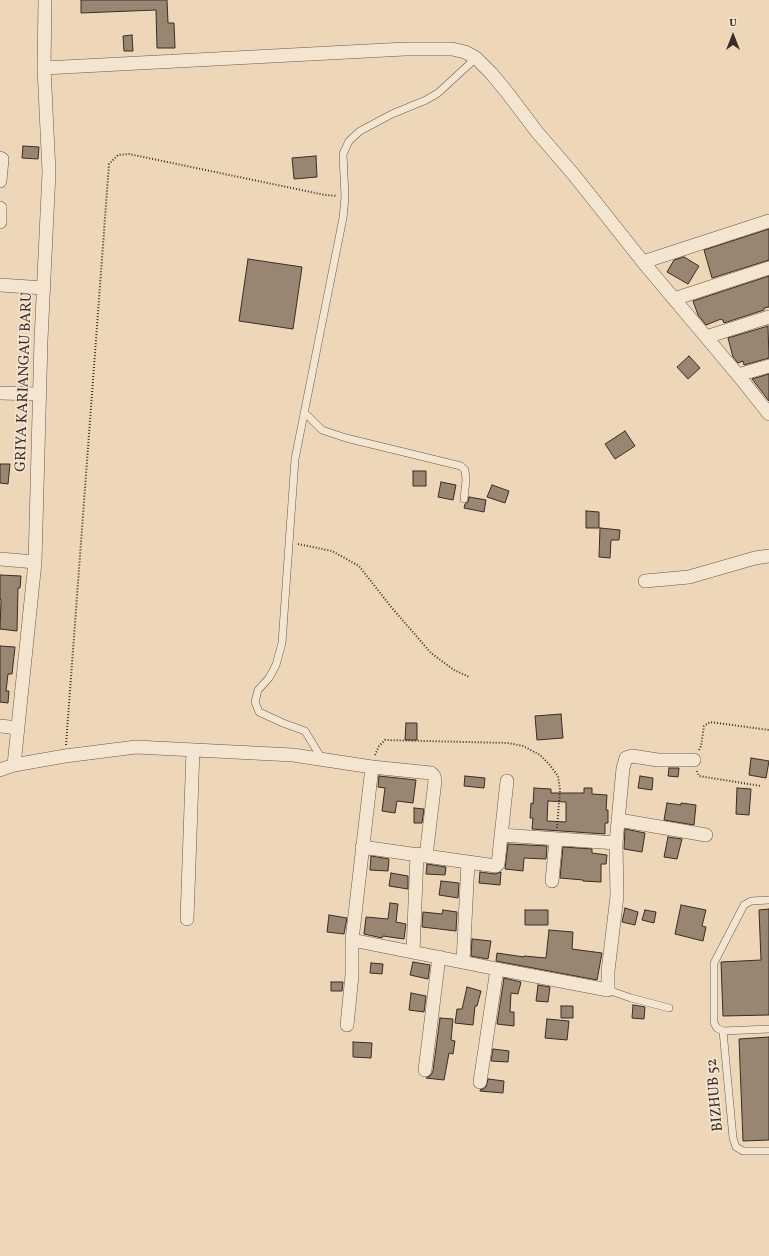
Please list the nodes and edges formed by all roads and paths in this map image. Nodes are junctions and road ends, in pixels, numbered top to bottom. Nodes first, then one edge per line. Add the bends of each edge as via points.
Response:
1 (45, 0) edge
2 (476, 58) junction
3 (44, 68) junction
4 (0, 158) edge
5 (0, 181) edge
6 (345, 196) junction
7 (0, 208) edge
8 (0, 212) edge
9 (769, 221) edge
10 (0, 222) edge
11 (643, 262) junction
12 (769, 268) edge
13 (0, 284) edge
14 (44, 288) junction
15 (674, 299) junction
16 (769, 317) edge
17 (706, 337) junction
18 (769, 366) edge
19 (738, 375) junction
20 (0, 392) edge
21 (40, 394) junction
22 (304, 412) junction
23 (769, 413) edge
24 (464, 499) dead end
25 (289, 543) junction
26 (769, 556) edge
27 (0, 559) edge
28 (35, 562) junction
29 (645, 581) dead end
30 (469, 677) dead end
31 (0, 726) edge
32 (18, 728) junction
33 (769, 730) edge
34 (193, 750) junction
35 (65, 756) junction
36 (322, 759) junction
37 (694, 760) junction
38 (14, 765) junction
39 (372, 767) junction
40 (0, 770) edge
41 (507, 781) dead end
42 (761, 786) dead end
43 (619, 820) junction
44 (706, 834) dead end
45 (500, 835) junction
46 (556, 839) junction
47 (616, 843) junction
48 (362, 847) junction
49 (422, 855) junction
50 (468, 862) junction
51 (552, 881) dead end
52 (769, 900) edge
53 (187, 919) dead end
54 (352, 940) junction
55 (413, 952) junction
56 (440, 957) junction
57 (463, 962) junction
58 (496, 969) junction
59 (608, 990) junction
60 (669, 1008) dead end
61 (347, 1025) dead end
62 (769, 1029) edge
63 (723, 1030) junction
64 (425, 1070) dead end
65 (480, 1082) dead end
66 (769, 1151) edge

1 - 3 street, GRIYA KARIANGAU BARU
2 - 3 street via 452,49 405,49
2 - 6 lane via 438,93 373,123 349,141 344,154
2 - 11 street via 574,174
3 - 14 street, GRIYA KARIANGAU BARU via 49,160
4 - 5 street
6 - 22 lane via 343,218
6 - 35 path via 129,154 118,155 109,164
7 - 8 street
8 - 10 street
9 - 11 street
11 - 15 street
12 - 15 street
13 - 14 street
14 - 21 street, GRIYA KARIANGAU BARU
15 - 17 street
16 - 17 street
17 - 19 street
18 - 19 street
19 - 23 street
20 - 21 street
21 - 28 street, GRIYA KARIANGAU BARU
22 - 24 lane via 322,430 461,466 465,470 466,480
22 - 25 lane via 295,460
25 - 30 path via 332,551 359,566 431,653 454,670
25 - 36 lane via 282,644 276,665 258,690 255,702 259,712 305,731
26 - 29 street via 689,577
27 - 28 street
28 - 32 street, GRIYA KARIANGAU BARU
31 - 32 street
32 - 38 street, GRIYA KARIANGAU BARU
33 - 37 path via 710,722 704,726 701,746
34 - 35 street via 136,747
34 - 36 street
34 - 53 street
35 - 38 street
36 - 39 street
37 - 42 path via 699,776
37 - 43 street via 658,760 632,756 626,758
38 - 40 street
39 - 46 path via 379,746 385,740 508,743 523,746 540,755 558,776 560,790
39 - 48 street
39 - 49 street via 431,773 434,776
41 - 45 street
43 - 44 street
43 - 47 street
45 - 46 street
45 - 50 street via 498,864 493,866
46 - 47 street
46 - 51 street
47 - 59 street via 617,896
48 - 49 street
48 - 54 street
49 - 50 street
49 - 55 street
50 - 57 street
52 - 63 lane via 751,901 744,905 714,963 714,1023 717,1028
54 - 55 street
54 - 61 street via 352,975
55 - 56 street
56 - 57 street
56 - 64 street
57 - 58 street
58 - 59 street
58 - 65 street
59 - 60 lane
62 - 63 lane
63 - 66 lane, BIZHUB 52 via 736,1148 750,1152

